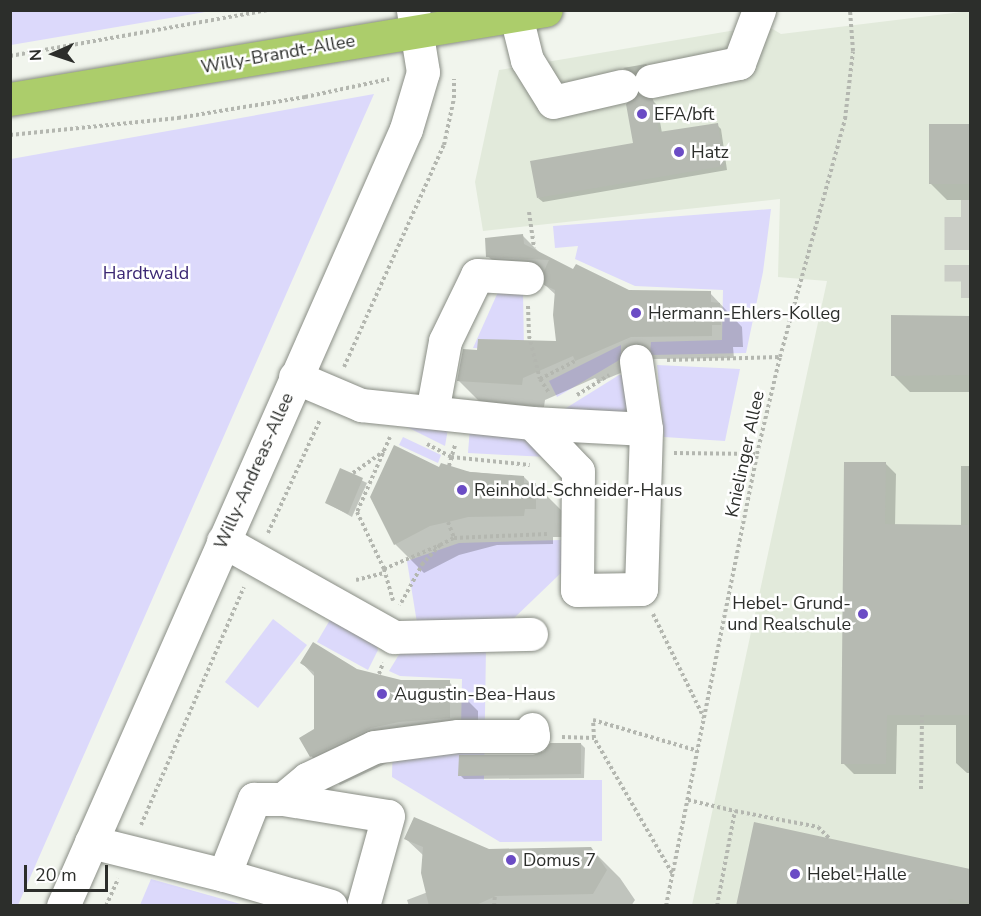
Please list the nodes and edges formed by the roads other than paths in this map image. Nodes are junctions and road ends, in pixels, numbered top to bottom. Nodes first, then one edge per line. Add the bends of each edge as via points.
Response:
1 (759, 10) edge
2 (531, 13) edge
3 (415, 21) edge
4 (10, 99) edge
5 (527, 278) road end
6 (636, 361) dead end
7 (295, 377) junction
8 (532, 423) junction
9 (426, 426) junction
10 (646, 441) junction
11 (223, 541) junction
12 (531, 634) dead end
13 (532, 729) dead end
14 (283, 799) junction
15 (91, 842) junction
16 (224, 875) junction
17 (63, 906) edge
18 (331, 906) edge
19 (363, 906) edge

1 - 2 street via 739,63 553,102 527,60
2 - 3 main road, Willy-Brandt-Allee
3 - 4 main road, Willy-Brandt-Allee
3 - 7 street, Willy-Andreas-Allee via 423,72 406,129
5 - 9 street via 477,275 445,342
6 - 10 street
7 - 9 street via 361,405
7 - 11 street, Willy-Andreas-Allee
8 - 9 street
8 - 10 street
8 - 10 street via 578,471 577,590 641,589
11 - 12 street via 394,637
11 - 15 street, Willy-Andreas-Allee
13 - 14 street via 533,736 458,736 374,747 307,779
14 - 16 street via 254,800
14 - 19 street via 388,816
15 - 16 street
15 - 17 street, Willy-Andreas-Allee
16 - 18 street

